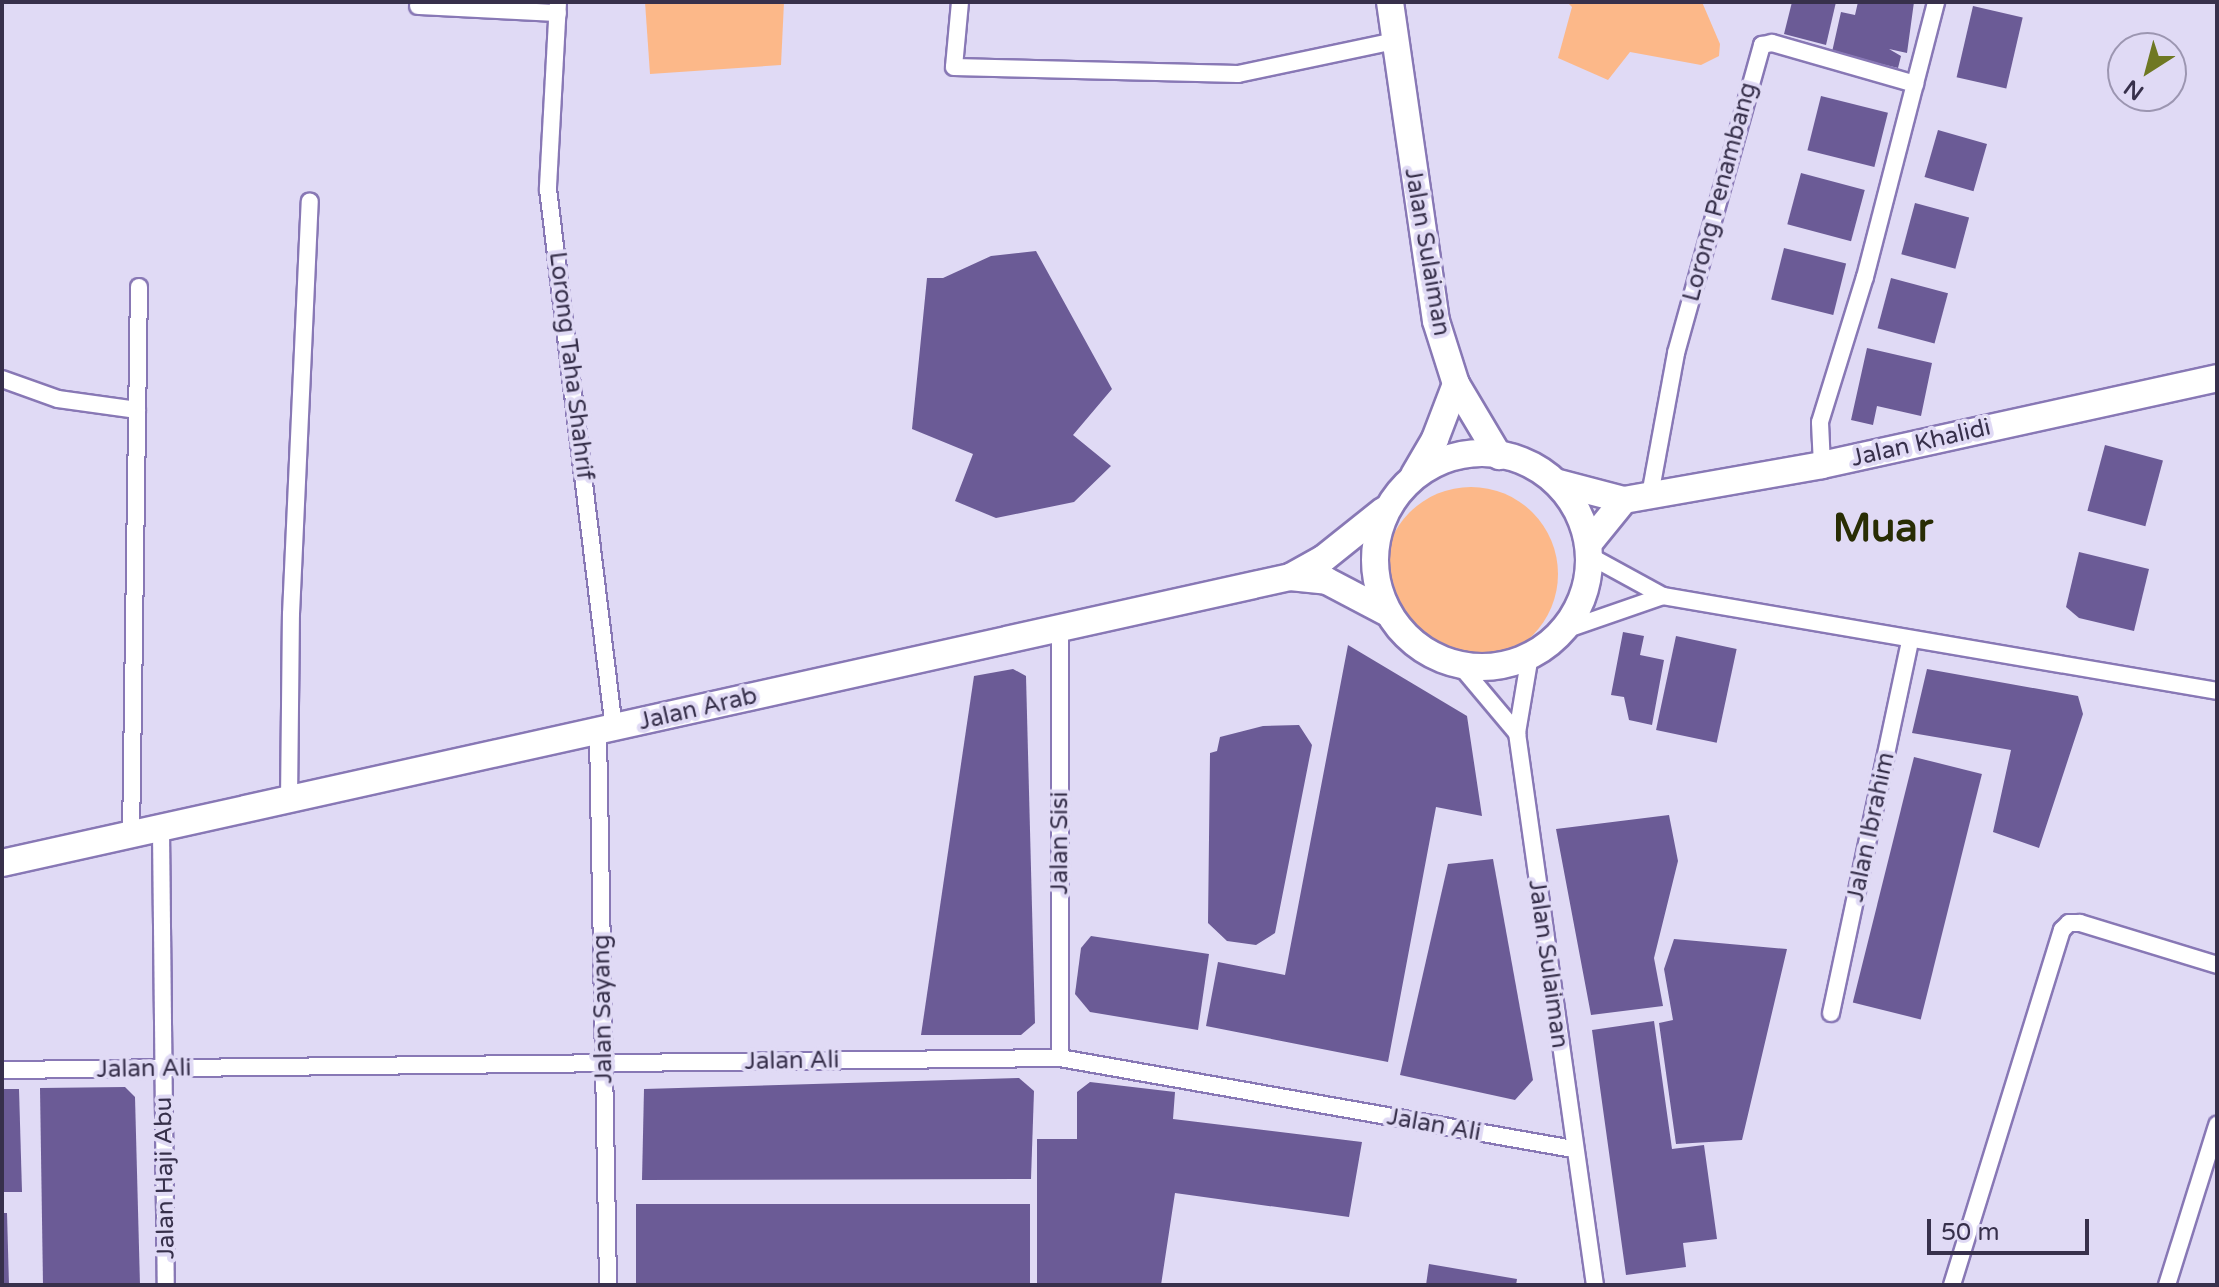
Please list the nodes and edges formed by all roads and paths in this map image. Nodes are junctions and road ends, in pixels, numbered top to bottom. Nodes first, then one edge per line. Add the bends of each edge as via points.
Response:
1 (960, 2) edge
2 (1390, 2) edge
3 (1936, 2) edge
4 (418, 6) dead end
5 (558, 7) edge
6 (1395, 41) junction
7 (1915, 84) junction
8 (310, 201) dead end
9 (139, 287) dead end
10 (2217, 378) edge
11 (2, 379) edge
12 (1456, 384) junction
13 (137, 410) junction
14 (1499, 456) junction
15 (1822, 465) junction
16 (1559, 483) junction
17 (1403, 489) junction
18 (1650, 495) junction
19 (1624, 500) junction
20 (1383, 511) junction
21 (1590, 550) junction
22 (1290, 577) junction
23 (1663, 596) junction
24 (1388, 613) junction
25 (1060, 629) junction
26 (1562, 631) junction
27 (1910, 640) junction
28 (1530, 655) junction
29 (1458, 663) junction
30 (2217, 691) edge
31 (606, 731) junction
32 (1517, 733) junction
33 (289, 802) junction
34 (161, 831) junction
35 (131, 837) junction
36 (2, 863) edge
37 (2217, 965) edge
38 (1831, 1013) dead end
39 (1060, 1058) junction
40 (604, 1062) junction
41 (164, 1069) junction
42 (2, 1070) edge
43 (2217, 1125) edge
44 (1573, 1149) junction
45 (166, 1285) edge
46 (608, 1285) edge
47 (1595, 1285) edge
48 (1952, 1285) edge
49 (2167, 1285) edge

1 - 6 street via 954,67 1238,74
2 - 6 main road, Jalan Sulaiman
3 - 7 street
4 - 5 street
5 - 31 street, Lorong Taha Shahrif via 548,189
6 - 12 main road, Jalan Sulaiman via 1431,291
7 - 15 street via 1865,277 1820,422
7 - 18 street, Lorong Penambang via 1772,43 1762,45 1676,353
8 - 33 street via 291,614
9 - 13 street
10 - 15 main road, Jalan Khalidi
11 - 13 street via 58,399
12 - 14 main road, Jalan Sulaiman
12 - 17 main road via 1435,439
13 - 35 street
14 - 16 main road
14 - 17 main road via 1445,460
15 - 18 main road, Jalan Khalidi
16 - 19 main road
16 - 21 main road via 1579,511
17 - 20 main road
18 - 19 main road, Jalan Khalidi
19 - 21 main road
20 - 22 main road via 1323,559
20 - 24 main road via 1373,562
21 - 23 street
21 - 26 main road via 1587,583
22 - 24 main road, Jalan Arab via 1327,581
22 - 25 main road, Jalan Arab
23 - 26 street
23 - 27 street
24 - 29 main road via 1430,653
25 - 31 main road, Jalan Arab
25 - 39 street, Jalan Sisi
26 - 28 main road
27 - 30 street
27 - 38 street, Jalan Ibrahim
28 - 29 main road via 1507,663
28 - 32 street, Jalan Sulaiman
29 - 32 street
31 - 33 main road, Jalan Arab
31 - 40 street, Jalan Sayang
32 - 44 street, Jalan Sulaiman
33 - 34 main road, Jalan Arab
34 - 35 main road, Jalan Arab
34 - 41 street, Jalan Haji Abu
35 - 36 main road, Jalan Arab
37 - 48 street via 2080,923 2062,930
39 - 40 street, Jalan Ali
39 - 44 street, Jalan Ali
40 - 41 street, Jalan Ali
40 - 46 street, Jalan Sayang
41 - 42 street, Jalan Ali
41 - 45 street, Jalan Haji Abu
43 - 49 street
44 - 47 street, Jalan Sulaiman

